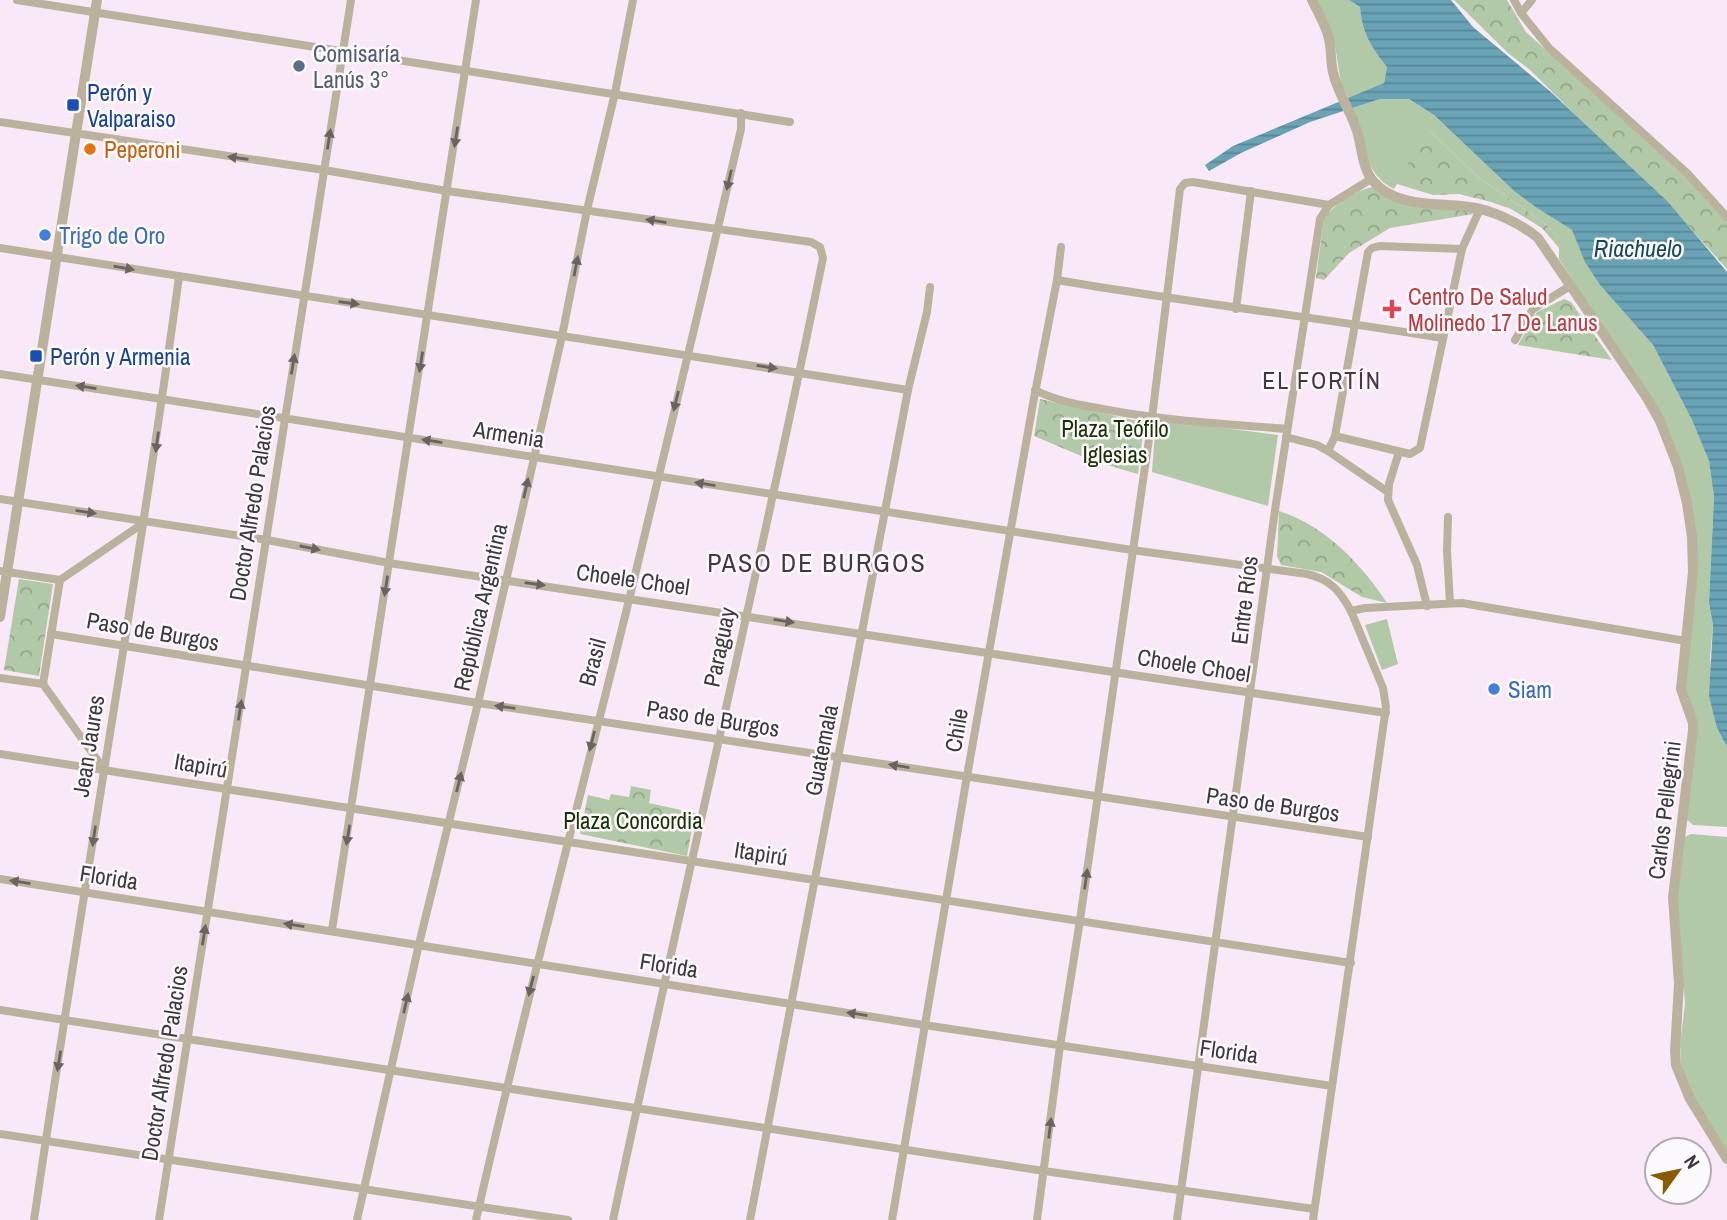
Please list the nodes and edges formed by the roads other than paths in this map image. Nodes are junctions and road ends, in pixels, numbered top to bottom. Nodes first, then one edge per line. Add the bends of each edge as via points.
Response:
1 (17, 0) edge
2 (97, 0) edge
3 (351, 0) edge
4 (476, 0) edge
5 (633, 0) edge
6 (1312, 0) edge
7 (1514, 0) edge
8 (1532, 0) edge
9 (95, 12) junction
10 (1521, 13) junction
11 (343, 50) junction
12 (466, 69) junction
13 (615, 93) junction
14 (741, 113) junction
15 (0, 122) edge
16 (790, 122) dead end
17 (76, 134) junction
18 (324, 170) junction
19 (1371, 179) junction
20 (447, 191) junction
21 (1251, 191) junction
22 (1329, 205) junction
23 (1479, 209) junction
24 (587, 210) junction
25 (1727, 218) edge
26 (718, 230) junction
27 (1061, 247) dead end
28 (0, 248) edge
29 (1462, 249) junction
30 (57, 256) junction
31 (179, 277) junction
32 (1057, 280) junction
33 (1570, 286) junction
34 (930, 287) dead end
35 (304, 297) junction
36 (1168, 299) junction
37 (1236, 309) junction
38 (428, 314) junction
39 (1305, 318) junction
40 (1356, 324) junction
41 (562, 336) junction
42 (1442, 338) junction
43 (1515, 340) dead end
44 (688, 354) junction
45 (800, 372) junction
46 (0, 374) edge
47 (38, 380) junction
48 (908, 390) junction
49 (1035, 390) junction
50 (163, 399) junction
51 (285, 417) junction
52 (1152, 418) junction
53 (1287, 433) junction
54 (1335, 436) junction
55 (409, 438) junction
56 (1328, 451) junction
57 (1399, 452) junction
58 (533, 457) junction
59 (658, 477) junction
60 (1388, 492) junction
61 (772, 494) junction
62 (0, 499) edge
63 (18, 501) junction
64 (886, 512) junction
65 (1448, 517) dead end
66 (145, 522) junction
67 (1012, 530) junction
68 (267, 540) junction
69 (1132, 550) junction
70 (389, 563) junction
71 (1267, 570) junction
72 (4, 571) edge
73 (60, 580) junction
74 (505, 580) junction
75 (629, 597) junction
76 (1450, 603) junction
77 (1427, 606) junction
78 (1351, 611) junction
79 (746, 615) junction
80 (0, 617) edge
81 (862, 632) junction
82 (51, 634) junction
83 (1686, 641) junction
84 (124, 646) junction
85 (989, 653) junction
86 (247, 667) junction
87 (1115, 672) junction
88 (0, 678) edge
89 (43, 684) junction
90 (371, 686) junction
91 (1251, 693) junction
92 (478, 703) junction
93 (1386, 713) junction
94 (597, 720) junction
95 (720, 739) junction
96 (0, 754) edge
97 (839, 757) junction
98 (103, 768) junction
99 (967, 776) junction
100 (227, 790) junction
101 (1098, 797) junction
102 (352, 808) junction
103 (1233, 818) junction
104 (449, 824) junction
105 (1368, 837) junction
106 (567, 842) junction
107 (692, 862) junction
108 (0, 879) edge
109 (815, 881) junction
110 (86, 893) junction
111 (946, 901) junction
112 (208, 911) junction
113 (1080, 920) junction
114 (332, 930) junction
115 (1216, 943) junction
116 (419, 944) junction
117 (1351, 963) junction
118 (536, 964) junction
119 (664, 983) junction
120 (792, 1004) junction
121 (0, 1010) edge
122 (66, 1020) junction
123 (924, 1025) junction
124 (188, 1038) junction
125 (1060, 1046) junction
126 (1198, 1066) junction
127 (391, 1070) junction
128 (1332, 1086) junction
129 (506, 1088) junction
130 (637, 1108) junction
131 (769, 1128) junction
132 (0, 1134) edge
133 (46, 1142) junction
134 (904, 1149) junction
135 (1727, 1159) edge
136 (169, 1161) junction
137 (1044, 1171) junction
138 (365, 1191) junction
139 (1181, 1191) junction
140 (479, 1206) junction
141 (1314, 1209) junction
142 (34, 1220) edge
143 (159, 1220) edge
144 (357, 1220) edge
145 (476, 1220) edge
146 (568, 1220) edge
147 (614, 1220) edge
148 (750, 1220) edge
149 (892, 1220) edge
150 (1037, 1220) edge
151 (1177, 1220) edge
152 (1313, 1220) edge

1 - 9 street
2 - 9 street
3 - 11 street, Doctor Alfredo Palacios
4 - 12 street
5 - 13 street, República Argentina
6 - 19 street via 1327,33 1337,86
7 - 10 street
8 - 10 street
9 - 11 street
9 - 17 street
10 - 25 street via 1549,48 1688,173
11 - 12 street
18 -> 11 street, Doctor Alfredo Palacios
12 - 13 street
12 -> 20 street
13 - 14 street
13 - 24 street, República Argentina
14 - 16 street
14 -> 26 street, Brasil
15 - 17 street
18 -> 17 street
17 - 30 street
18 - 20 street
18 - 35 street, Doctor Alfredo Palacios
19 - 22 street
19 - 23 street, Carlos Pellegrini via 1410,201
20 - 24 street
20 - 38 street
21 - 22 street
21 - 36 street via 1193,182 1180,189
21 - 37 street
22 - 39 street, Entre Ríos via 1320,219
23 - 29 street
23 - 33 street, Carlos Pellegrini via 1532,233
26 -> 24 street
41 -> 24 street, República Argentina
26 - 44 street, Brasil
26 - 45 street, Paraguay via 820,247 823,258
27 - 32 street, Chile
28 - 30 street
29 - 40 street via 1372,248
29 - 42 street
30 -> 31 street
30 - 47 street
31 - 35 street
31 - 50 street, Jean Jaures
32 - 36 street
32 - 49 street, Chile
33 - 43 street via 1533,309
33 - 83 street, Carlos Pellegrini via 1647,398 1678,467 1692,537
34 - 48 street, Guatemala
35 -> 38 street
51 -> 35 street, Doctor Alfredo Palacios
36 - 37 street
36 - 52 street
37 - 39 street
38 - 41 street
38 -> 55 street
39 - 40 street
39 - 53 street, Entre Ríos
40 - 42 street
40 - 54 street
41 - 44 street
41 - 58 street, República Argentina
42 - 57 street via 1422,443 1415,453
44 -> 45 street
44 -> 59 street, Brasil
45 - 48 street
45 - 61 street, Paraguay
46 - 47 street, Armenia
50 -> 47 street, Armenia
47 - 63 street
48 - 64 street, Guatemala
49 - 52 street via 1082,405
49 - 67 street, Chile
50 - 51 street, Armenia
50 -> 66 street, Jean Jaures
51 - 55 street, Armenia
51 - 68 street, Doctor Alfredo Palacios
52 - 53 street
52 - 69 street
53 - 56 street
53 - 71 street, Entre Ríos
54 - 56 street
54 - 57 street
58 -> 55 street, Armenia
55 - 70 street
56 - 60 street
57 - 60 street
58 - 59 street, Armenia
74 -> 58 street, República Argentina
61 -> 59 street, Armenia
59 - 75 street, Brasil
60 - 77 street via 1417,565
61 - 64 street, Armenia
61 - 79 street, Paraguay
62 - 63 street, Choele Choel
63 -> 66 street, Choele Choel
63 - 72 street
64 - 67 street, Armenia
64 - 81 street, Guatemala
65 - 76 street
66 - 68 street, Choele Choel
66 - 73 street
66 - 84 street, Jean Jaures
67 - 69 street, Armenia
67 - 85 street, Chile
68 -> 70 street, Choele Choel
68 - 86 street, Doctor Alfredo Palacios
69 - 71 street, Armenia
69 - 87 street
70 - 74 street, Choele Choel
70 -> 90 street
71 - 78 street, Armenia via 1327,580
71 - 91 street, Entre Ríos
72 - 73 street
72 - 80 street
73 - 82 street
74 -> 75 street, Choele Choel
74 - 92 street, República Argentina
75 - 79 street, Choele Choel
75 - 94 street, Brasil
76 - 77 street
76 - 83 street
77 - 78 street
78 - 93 street, Armenia via 1386,694
79 -> 81 street, Choele Choel
79 - 95 street, Paraguay
81 - 85 street, Choele Choel
81 - 97 street, Guatemala
82 - 84 street, Paso de Burgos
82 - 89 street
83 - 135 street, Carlos Pellegrini via 1681,689 1693,730 1673,897 1679,984 1676,1065 1689,1099
84 - 86 street, Paso de Burgos
84 - 98 street, Jean Jaures
85 - 87 street, Choele Choel
85 - 99 street, Chile
86 - 90 street, Paso de Burgos
100 -> 86 street, Doctor Alfredo Palacios
87 - 91 street, Choele Choel
87 - 101 street
88 - 89 street
89 - 98 street
90 - 92 street, Paso de Burgos
90 - 102 street
91 - 93 street, Choele Choel
91 - 103 street, Entre Ríos
94 -> 92 street, Paso de Burgos
104 -> 92 street, República Argentina
93 - 105 street, Armenia
94 - 95 street, Paso de Burgos
94 -> 106 street, Brasil
95 - 97 street, Paso de Burgos
95 - 107 street, Paraguay
96 - 98 street, Itapirú
99 -> 97 street, Paso de Burgos
97 - 109 street, Guatemala
98 - 100 street, Itapirú
98 -> 110 street, Jean Jaures
99 - 101 street, Paso de Burgos
99 - 111 street, Chile
100 - 102 street, Itapirú
100 - 112 street, Doctor Alfredo Palacios
101 - 103 street, Paso de Burgos
113 -> 101 street
102 - 104 street, Itapirú
102 -> 114 street
103 - 105 street, Paso de Burgos
103 - 115 street, Entre Ríos
104 - 106 street, Itapirú
104 - 116 street, República Argentina
105 - 117 street, Armenia
106 - 107 street, Itapirú
106 - 118 street, Brasil
107 - 109 street, Itapirú
107 - 119 street, Paraguay
110 -> 108 street, Florida
109 - 111 street, Itapirú
109 - 120 street, Guatemala
110 - 112 street, Florida
110 - 122 street, Jean Jaures
111 - 113 street, Itapirú
111 - 123 street, Chile
114 -> 112 street, Florida
124 -> 112 street, Doctor Alfredo Palacios
113 - 115 street, Itapirú
113 - 125 street
114 - 116 street, Florida
115 - 117 street, Itapirú
115 - 126 street, Entre Ríos
116 - 118 street, Florida
127 -> 116 street, República Argentina
117 - 128 street, Armenia
118 - 119 street, Florida
118 -> 129 street, Brasil
119 - 120 street, Florida
119 - 130 street, Paraguay
123 -> 120 street, Florida
120 - 131 street, Guatemala
121 - 122 street
122 - 124 street
122 -> 133 street, Jean Jaures
123 - 125 street, Florida
123 - 134 street, Chile
124 - 127 street
124 - 136 street, Doctor Alfredo Palacios
125 - 126 street, Florida
137 -> 125 street
126 - 128 street, Florida
126 - 139 street, Entre Ríos
127 - 129 street
127 - 138 street, República Argentina
128 - 141 street, Armenia
129 - 130 street
129 - 140 street, Brasil
130 - 131 street
130 - 147 street, Paraguay
131 - 134 street
131 - 148 street, Guatemala
132 - 133 street
133 - 136 street
133 - 142 street, Jean Jaures
134 - 137 street
134 - 149 street, Chile
136 - 138 street
136 - 143 street, Doctor Alfredo Palacios
137 - 139 street
137 - 150 street
138 - 140 street
138 - 144 street, República Argentina
139 - 141 street
139 - 151 street, Entre Ríos
140 - 145 street, Brasil
140 - 146 street
141 - 152 street, Armenia

